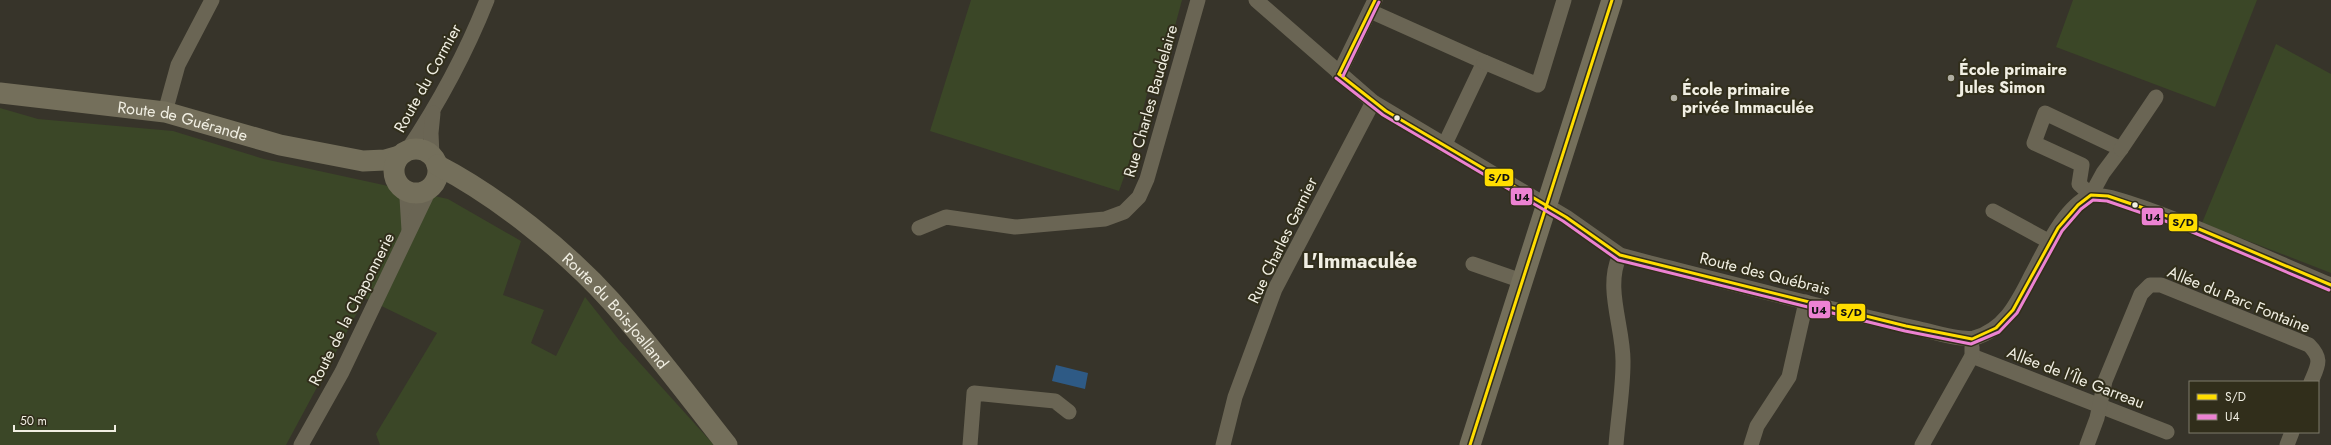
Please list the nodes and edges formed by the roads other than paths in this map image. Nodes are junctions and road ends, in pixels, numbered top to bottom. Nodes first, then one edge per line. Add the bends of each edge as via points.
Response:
1 (212, 0) edge
2 (487, 0) edge
3 (1198, 0) edge
4 (1256, 0) edge
5 (1564, 0) edge
6 (1612, 0) edge
7 (1373, 6) edge
8 (1484, 62) junction
9 (1339, 74) junction
10 (0, 93) edge
11 (2156, 97) dead end
12 (1373, 102) junction
13 (434, 109) junction
14 (165, 112) junction
15 (1444, 146) junction
16 (2121, 149) junction
17 (403, 153) junction
18 (435, 160) junction
19 (363, 161) junction
20 (2082, 165) junction
21 (2103, 173) junction
22 (399, 184) junction
23 (431, 187) junction
24 (485, 194) junction
25 (2091, 195) junction
26 (1546, 205) junction
27 (1993, 211) dead end
28 (919, 228) dead end
29 (409, 235) junction
30 (2050, 242) junction
31 (1620, 254) junction
32 (1473, 264) dead end
33 (1522, 281) junction
34 (2331, 285) edge
35 (1806, 302) junction
36 (1972, 339) junction
37 (1972, 356) junction
38 (2311, 381) edge
39 (2099, 405) junction
40 (1069, 412) dead end
41 (2167, 432) dead end
42 (2292, 433) edge
43 (301, 445) edge
44 (727, 445) edge
45 (970, 445) edge
46 (1223, 445) edge
47 (1470, 445) edge
48 (1616, 445) edge
49 (1751, 445) edge
50 (1922, 445) edge
51 (2086, 445) edge
52 (2287, 445) edge

1 - 14 street via 178,65
2 - 13 street, Route du Cormier via 468,47
3 - 28 street, Rue Charles Baudelaire via 1147,179 1139,197 1124,212 1105,219 1015,227 946,217
4 - 9 street, Route des Québrais
5 - 8 street via 1538,85
6 - 26 street
7 - 8 street
7 - 9 street
8 - 15 street
9 - 12 street, Route des Québrais
10 - 14 street, Route de Guérande
11 - 16 street
12 - 15 street, Route des Québrais
12 - 46 street, Rue Charles Garnier via 1275,289 1235,397
13 - 17 street, Route du Cormier
13 - 18 street via 431,133
14 - 19 street, Route de Guérande via 280,145
15 - 26 street, Route des Québrais
16 - 20 street via 2045,113 2034,143
16 - 21 street
17 - 18 street via 421,150
17 - 19 street, Route de Guérande via 385,160
17 - 22 street via 394,170
18 - 23 street via 438,172
18 - 24 street, Route du Bois-Joalland
19 - 22 street, Route de Guérande
20 - 21 street
20 - 25 street via 2079,184
21 - 25 street
22 - 23 street via 416,193
22 - 29 street via 407,198
23 - 24 street, Route du Bois-Joalland via 451,185
23 - 29 street, Route de la Chaponnerie
24 - 44 street, Route du Bois-Joalland via 536,232 610,300
25 - 30 street via 2078,205 2058,228
25 - 34 street via 2108,196 2173,218
26 - 31 street, Route des Québrais
26 - 33 street
27 - 30 street
29 - 43 street, Route de la Chaponnerie via 342,372
30 - 36 street via 2013,310 1996,328
31 - 35 street, Route des Québrais
31 - 48 street via 1615,266 1614,282 1623,362
32 - 33 street
33 - 47 street
35 - 36 street, Route des Québrais via 1913,328
35 - 49 street via 1788,377 1757,426
36 - 37 street
37 - 39 street, Allée de l'Île Garreau
37 - 50 street
38 - 39 street, Allée du Parc Fontaine via 2319,364 2317,353 2309,345 2161,285 2150,285 2141,294 2105,381
39 - 41 street, Allée de l'Île Garreau
39 - 51 street, Allée du Parc Fontaine via 2097,418
40 - 45 street via 1055,401 974,394
42 - 52 street

